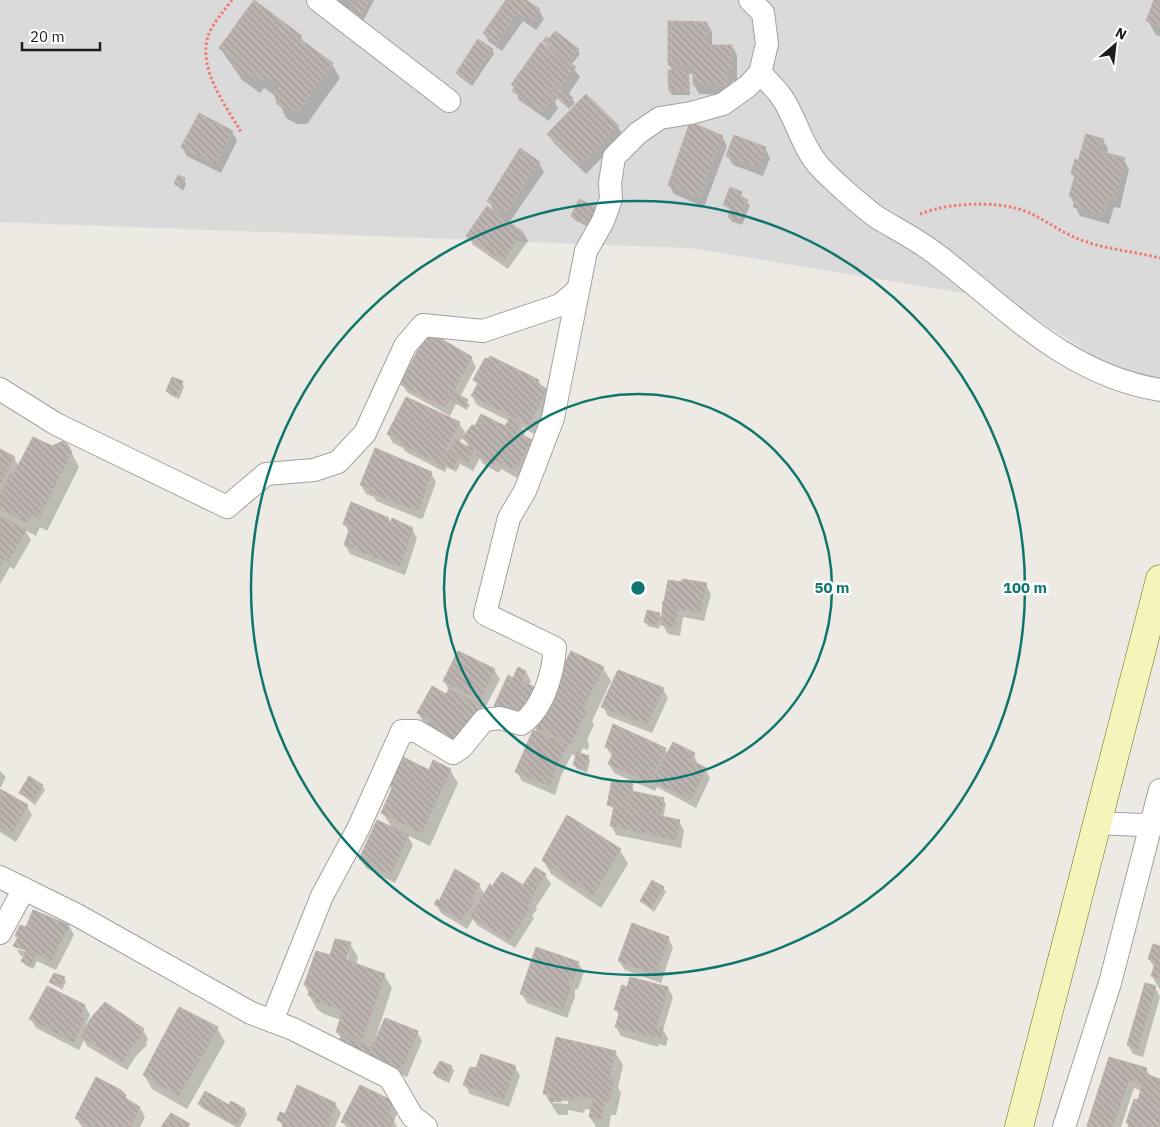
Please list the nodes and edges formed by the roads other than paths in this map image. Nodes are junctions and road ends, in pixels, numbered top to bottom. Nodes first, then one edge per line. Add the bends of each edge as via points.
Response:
1 (318, 0) edge
2 (750, 0) edge
3 (760, 73) junction
4 (450, 100) dead end
5 (578, 290) junction
6 (0, 388) edge
7 (1160, 390) edge
8 (1160, 578) edge
9 (1160, 790) edge
10 (1155, 822) edge
11 (1096, 824) junction
12 (0, 877) edge
13 (24, 889) junction
14 (0, 933) edge
15 (272, 1021) junction
16 (426, 1127) edge
17 (1019, 1127) edge
18 (1064, 1127) edge

1 - 4 street
2 - 3 street via 763,13 767,44
3 - 5 street via 723,104 660,118 638,133 614,157 611,199 586,251
3 - 7 street via 783,98 796,130 820,168 877,217 936,254 1014,319 1059,351 1098,371 1144,388
5 - 6 street via 560,305 484,331 423,324 405,346 365,433 338,462 314,470 266,474 227,508 56,424
5 - 15 street via 553,418 525,491 508,518 485,614 555,648 553,669 532,716 521,724 500,718 484,720 453,753 416,731 402,731 358,829 322,896
8 - 11 street
9 - 10 street
10 - 11 street
10 - 18 street via 1110,983
11 - 17 street
12 - 13 street
13 - 14 street
13 - 15 street via 77,915 251,1013
15 - 16 street via 390,1078 412,1116

